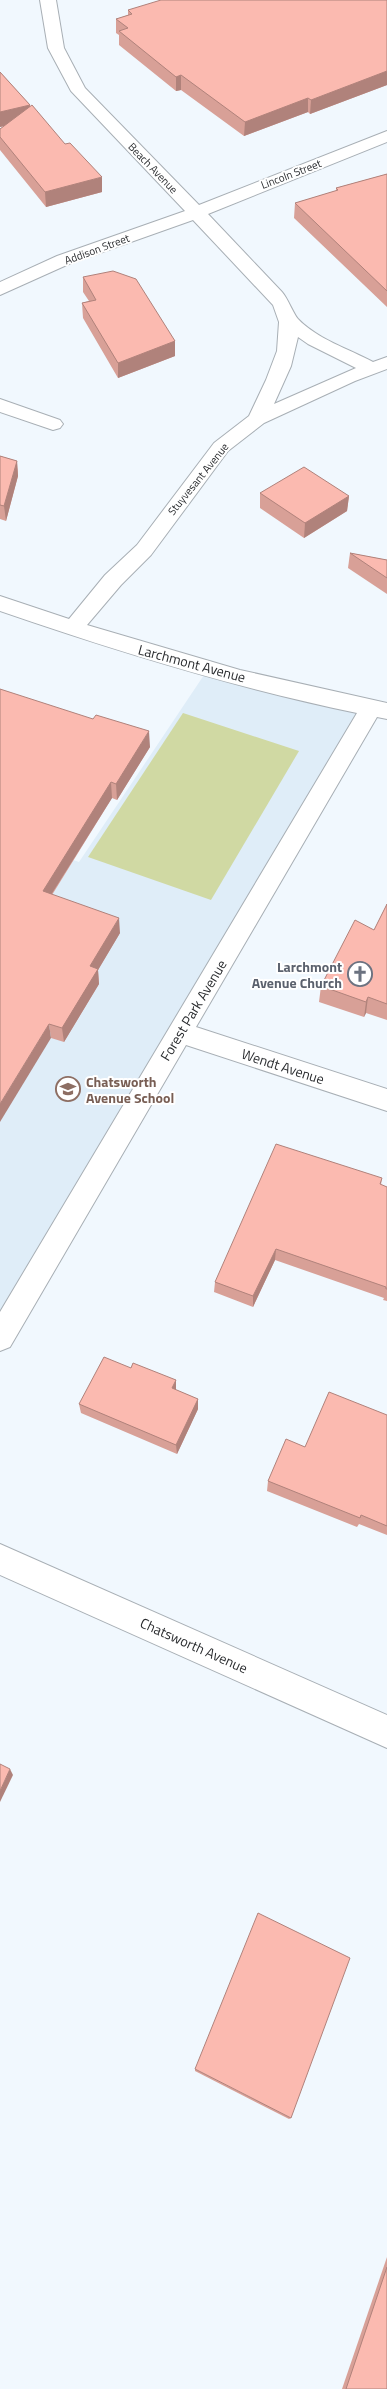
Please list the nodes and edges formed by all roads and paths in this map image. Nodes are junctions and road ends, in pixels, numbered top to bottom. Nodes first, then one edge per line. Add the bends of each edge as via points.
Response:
1 (48, 0) edge
2 (387, 136) edge
3 (195, 211) junction
4 (0, 289) edge
5 (289, 321) junction
6 (379, 366) edge
7 (0, 405) edge
8 (257, 419) junction
9 (53, 424) dead end
10 (0, 603) edge
11 (72, 629) junction
12 (379, 710) edge
13 (180, 1032) junction
14 (387, 1100) edge
15 (0, 1338) edge
16 (0, 1558) edge
17 (387, 1732) edge

1 - 3 street, Beach Avenue via 55,49 79,91
2 - 3 street, Lincoln Street
3 - 4 street, Addison Street via 15,280
3 - 5 street, Beach Avenue via 264,283 285,309
5 - 6 street, Beach Avenue via 315,340
5 - 8 street via 286,357
6 - 8 street, Stuyvesant Avenue
7 - 9 street
8 - 11 street, Stuyvesant Avenue via 221,447 144,550 113,580
10 - 11 street, Larchmont Avenue
11 - 12 street, Larchmont Avenue via 207,669
12 - 13 street, Forest Park Avenue
13 - 14 street, Wendt Avenue
13 - 15 street, Forest Park Avenue
16 - 17 street, Chatsworth Avenue

